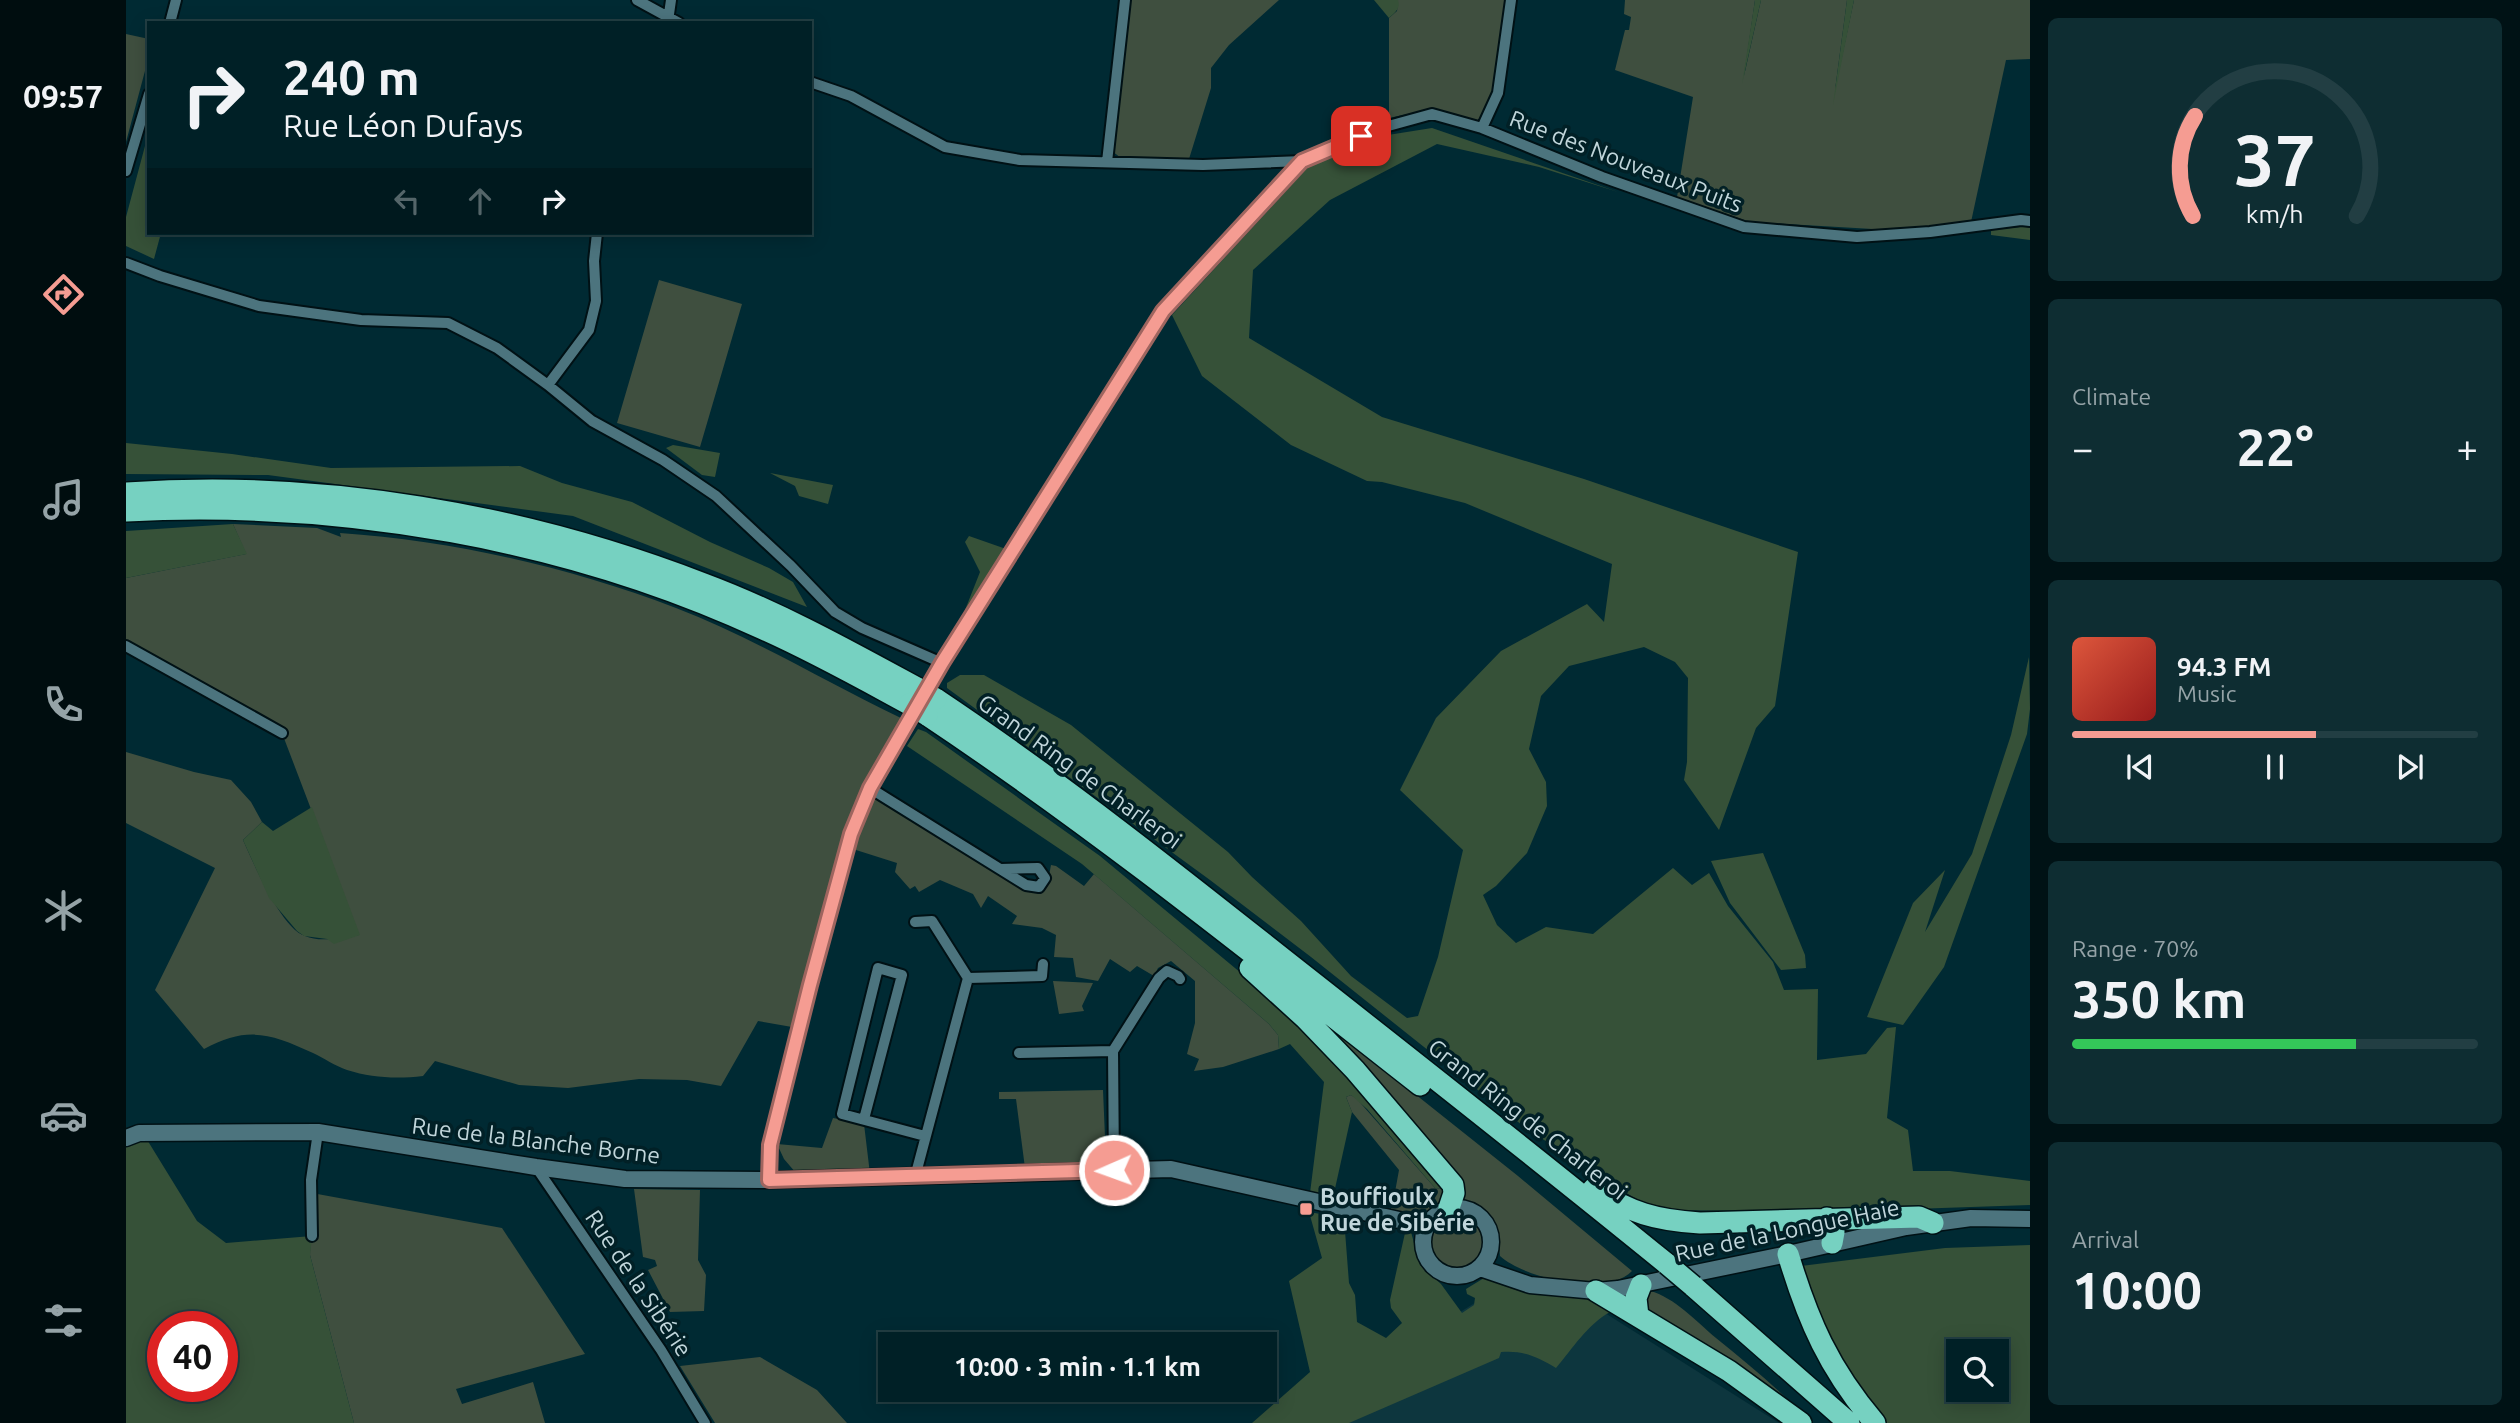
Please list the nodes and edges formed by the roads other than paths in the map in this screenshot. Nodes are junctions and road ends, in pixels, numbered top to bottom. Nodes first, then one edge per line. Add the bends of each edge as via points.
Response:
1 (176, 0) edge
2 (637, 0) edge
3 (671, 0) edge
4 (1125, 0) edge
5 (1511, 0) edge
6 (171, 21) edge
7 (672, 21) edge
8 (812, 83) edge
9 (147, 101) edge
10 (1482, 128) junction
11 (1302, 161) junction
12 (1107, 162) junction
13 (126, 171) edge
14 (2030, 221) edge
15 (597, 235) edge
16 (126, 263) edge
17 (548, 385) junction
18 (126, 493) edge
19 (126, 511) edge
20 (126, 646) edge
21 (942, 663) junction
22 (923, 702) junction
23 (282, 733) dead end
24 (870, 788) junction
25 (1001, 869) dead end
26 (1202, 914) junction
27 (915, 922) dead end
28 (1043, 964) dead end
29 (968, 978) junction
30 (1180, 979) dead end
31 (1113, 1051) junction
32 (1019, 1052) dead end
33 (864, 1119) junction
34 (318, 1132) junction
35 (133, 1135) edge
36 (925, 1136) junction
37 (536, 1167) junction
38 (1114, 1170) junction
39 (915, 1177) junction
40 (1563, 1179) junction
41 (769, 1180) junction
42 (1449, 1208) junction
43 (1827, 1218) junction
44 (2030, 1219) edge
45 (1933, 1223) junction
46 (1426, 1226) junction
47 (312, 1236) dead end
48 (1832, 1243) junction
49 (1491, 1248) junction
50 (1788, 1254) junction
51 (1480, 1268) junction
52 (1653, 1273) junction
53 (1554, 1287) junction
54 (1684, 1288) junction
55 (1597, 1291) junction
56 (1638, 1316) junction
57 (705, 1423) edge
58 (1801, 1423) edge
59 (1827, 1423) edge
60 (1849, 1423) edge
61 (1874, 1423) edge

1 - 6 street
2 - 7 street
3 - 7 street
4 - 12 street
5 - 10 street via 1498,93
8 - 12 street via 851,96 945,147 1020,160
9 - 13 street
10 - 11 street, Rue des Nouveaux Puits via 1432,114 1381,128
10 - 14 street, Rue des Nouveaux Puits via 1744,228 1857,237
11 - 12 street
11 - 21 street via 1163,311
15 - 17 street via 596,300 589,330
16 - 17 street via 259,306 361,320 448,323 497,348
17 - 21 street via 592,421 716,496 835,612
18 - 22 highway, Grand Ring de Charleroi via 217,491 361,499 570,540 716,589 833,642
19 - 22 highway, Grand Ring de Charleroi via 274,511 357,518 564,557 653,585 762,628
20 - 23 street
21 - 24 street
22 - 26 highway, Grand Ring de Charleroi
22 - 40 highway, Grand Ring de Charleroi via 1005,745
24 - 25 street
24 - 41 street via 851,834 810,985 770,1145
26 - 42 highway via 1250,968 1322,1035 1419,1142 1453,1185
26 - 52 highway, Grand Ring de Charleroi
27 - 29 street via 932,921
28 - 29 street via 1042,976
29 - 36 street
30 - 31 street via 1167,971 1159,978
31 - 32 street
31 - 38 street
33 - 33 street via 902,975 878,968 842,1114
33 - 36 street
34 - 35 street, Rue de la Blanche Borne
34 - 37 street, Rue de la Blanche Borne
34 - 47 street via 311,1180
36 - 39 street
37 - 41 street, Rue de la Blanche Borne via 625,1179
37 - 57 street, Rue de la Sibérie
38 - 39 street, Rue de la Blanche Borne
38 - 46 street, Rue de la Blanche Borne via 1171,1169
39 - 41 street, Rue de la Blanche Borne
40 - 43 highway via 1587,1185 1632,1211 1670,1221
40 - 52 highway, Grand Ring de Charleroi
42 - 46 street
42 - 49 street via 1466,1208 1481,1217 1490,1231
43 - 45 highway via 1919,1217
43 - 48 highway via 1834,1232
44 - 45 street, Rue de la Longue Haie
45 - 48 street, Rue de la Longue Haie
46 - 51 street via 1424,1250 1437,1269 1459,1276
48 - 50 street, Rue de la Longue Haie
49 - 51 street
49 - 53 street, Rue de la Longue Haie via 1506,1265
50 - 52 street, Rue de la Longue Haie
50 - 61 highway via 1815,1333 1846,1387
51 - 53 street, Rue de la Longue Haie via 1530,1285
52 - 54 highway, Grand Ring de Charleroi
52 - 55 street, Rue de la Longue Haie
52 - 56 highway via 1636,1298
53 - 55 street, Rue de la Longue Haie
54 - 59 highway, Grand Ring de Charleroi
54 - 60 highway, Grand Ring de Charleroi
55 - 56 highway
56 - 58 highway via 1729,1371

